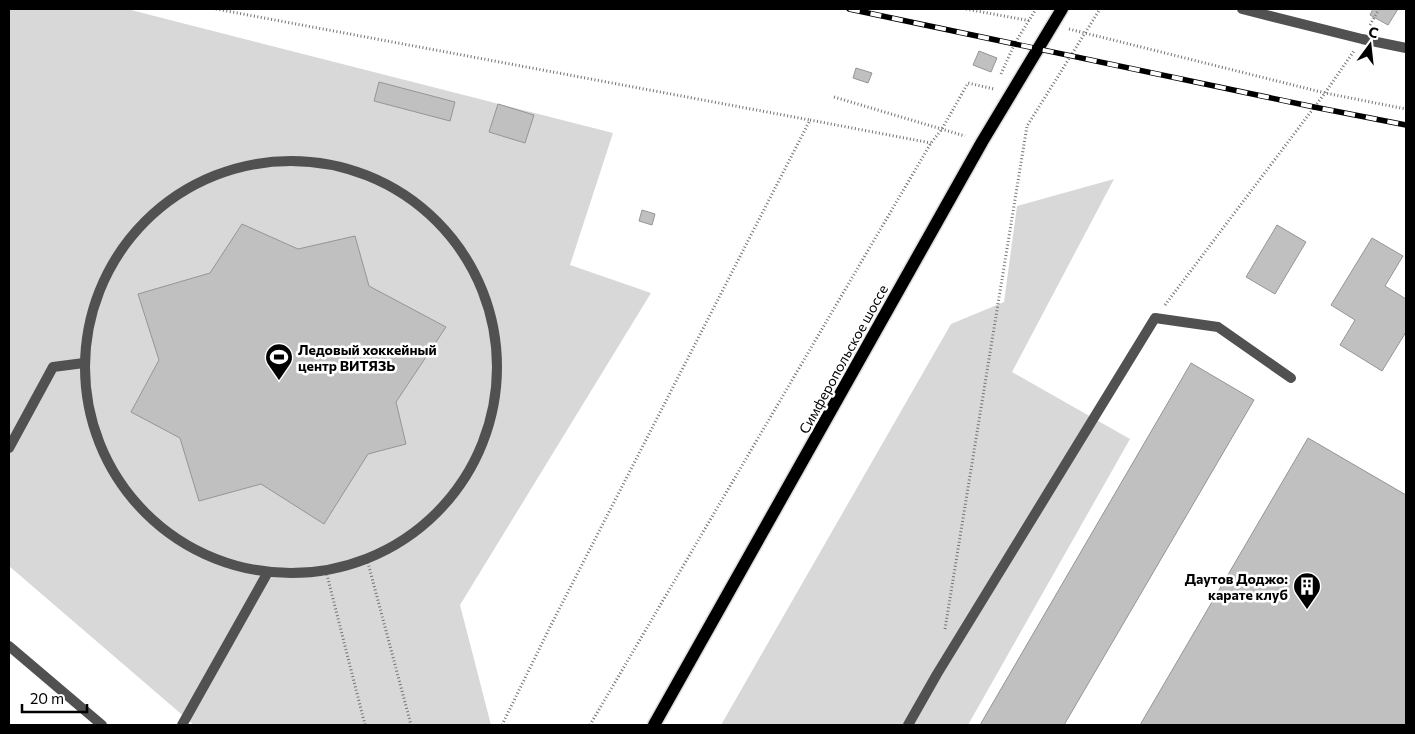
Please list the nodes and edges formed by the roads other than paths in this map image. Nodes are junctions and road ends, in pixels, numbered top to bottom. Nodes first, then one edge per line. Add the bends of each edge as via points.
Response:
1 (1062, 9) edge
2 (1242, 9) edge
3 (1406, 48) edge
4 (84, 363) junction
5 (1291, 378) dead end
6 (9, 448) edge
7 (268, 572) junction
8 (9, 646) edge
9 (100, 725) edge
10 (182, 725) edge
11 (654, 725) edge
12 (908, 725) edge

1 - 11 main road, Симферопольское шоссе via 982,142
2 - 3 street
4 - 6 street via 53,367
4 - 7 street via 88,407 101,448 122,486 145,513 186,545 226,563
4 - 7 street via 92,309 115,258 151,215 196,183 249,165 305,161 359,172 409,197 450,235 480,282 496,335 497,391 483,445 456,493 416,532 368,559 347,566 297,574
5 - 12 street via 1218,328 1156,318
7 - 10 street
8 - 9 street

